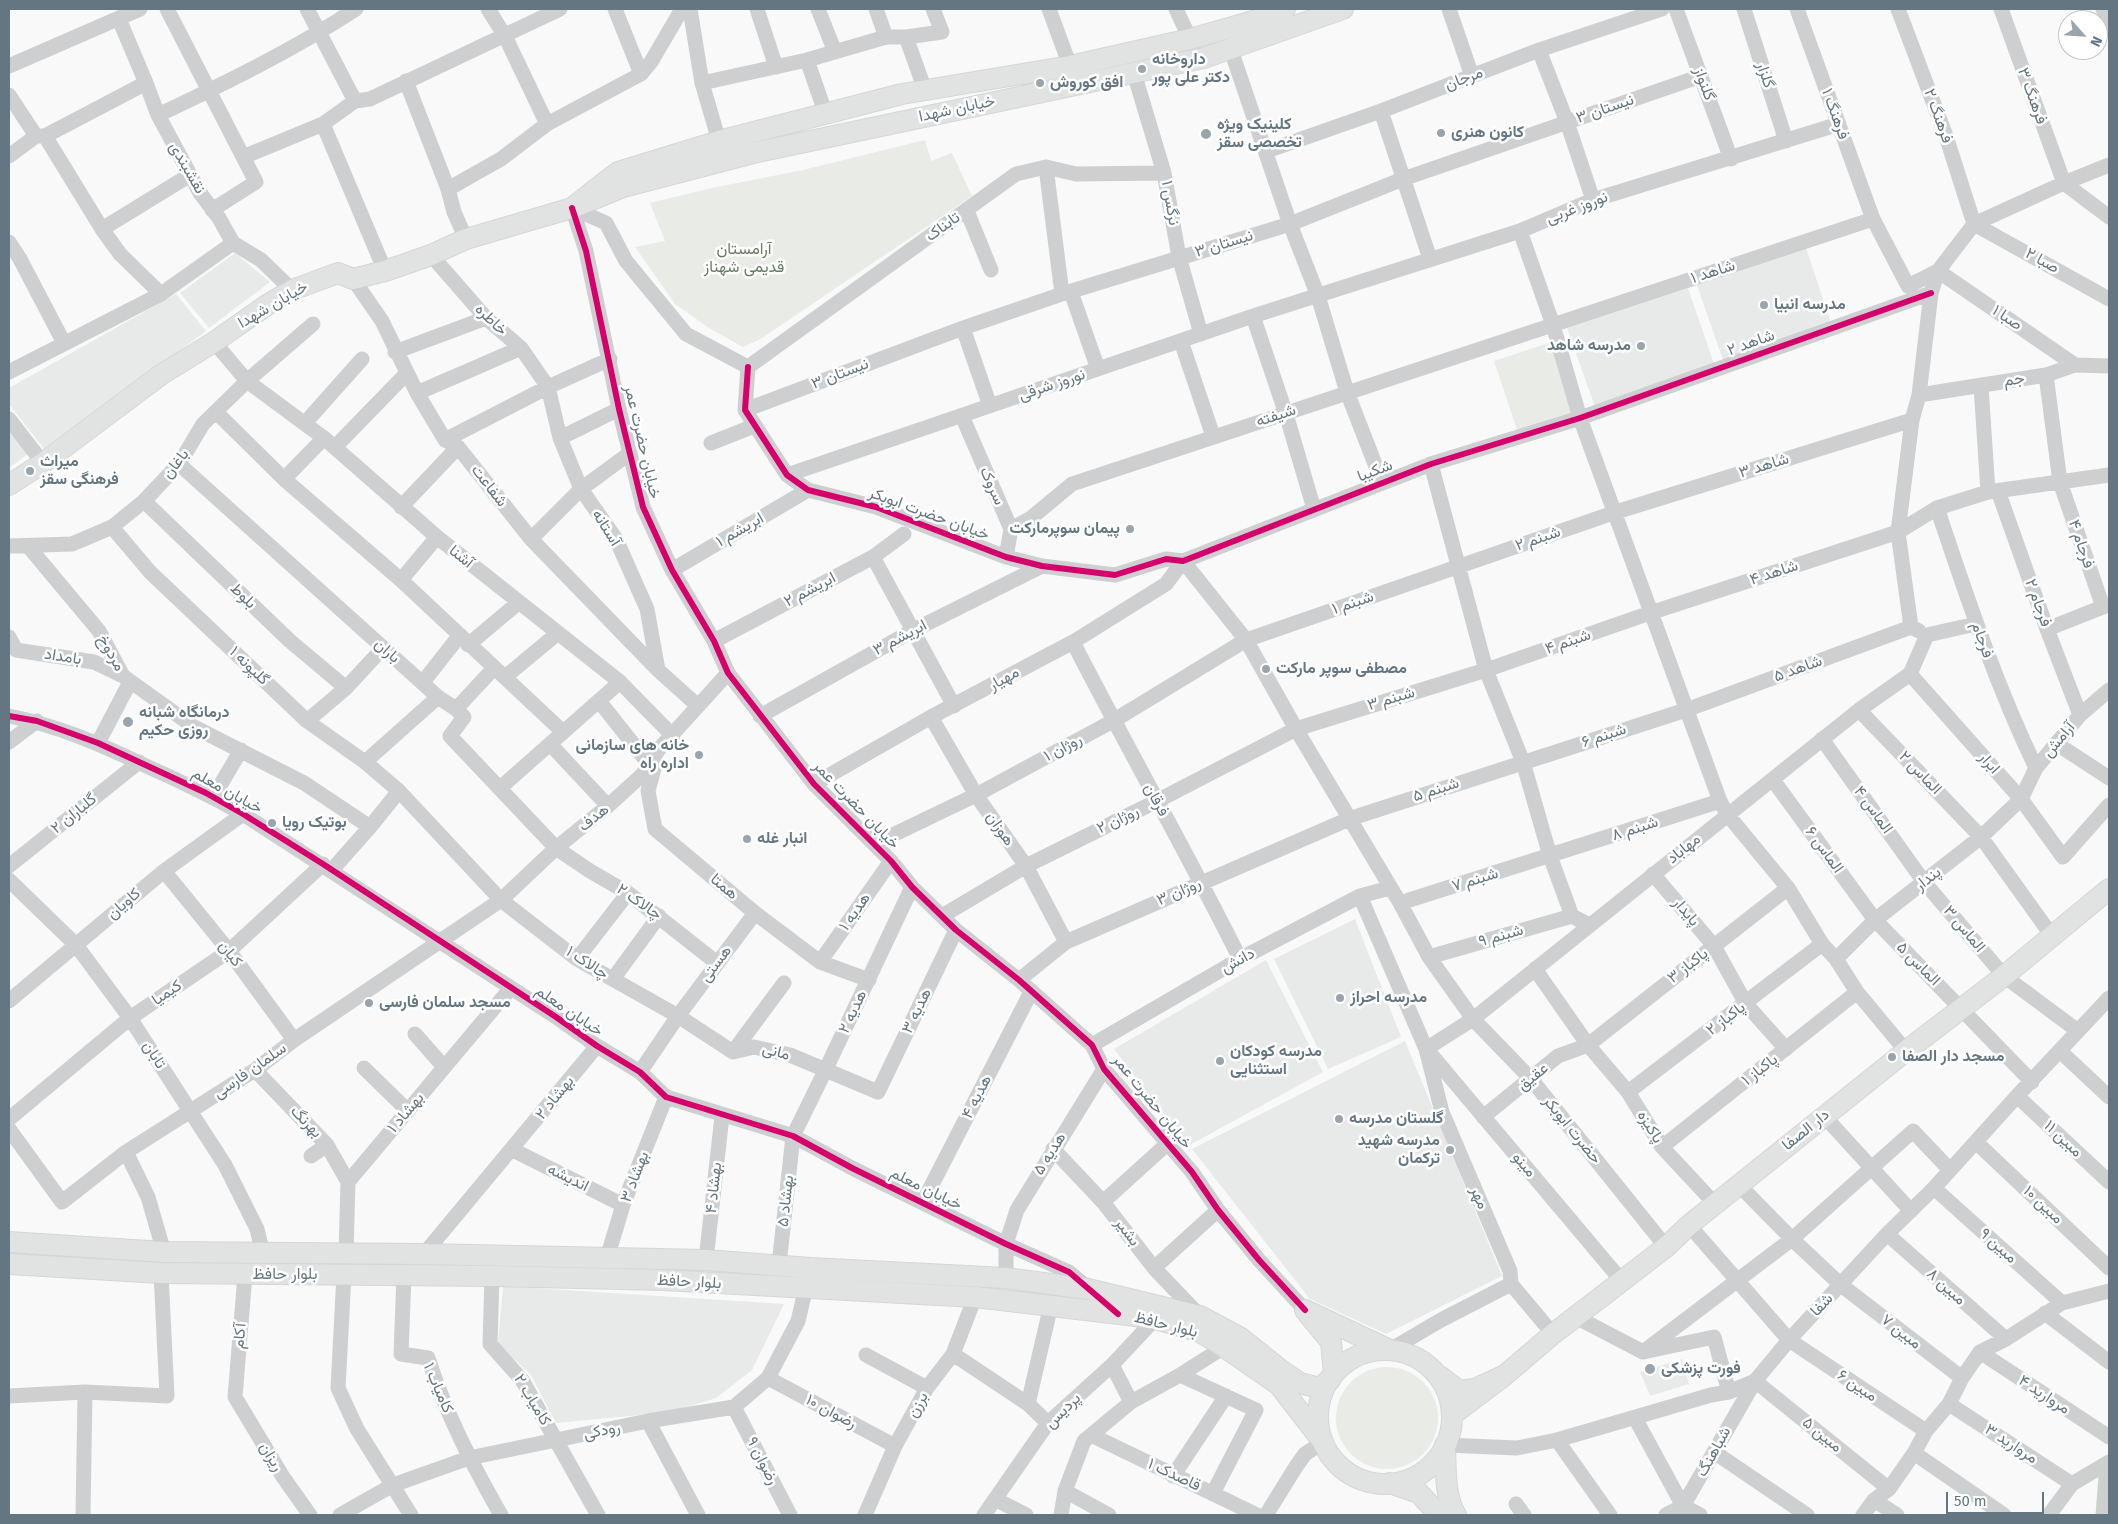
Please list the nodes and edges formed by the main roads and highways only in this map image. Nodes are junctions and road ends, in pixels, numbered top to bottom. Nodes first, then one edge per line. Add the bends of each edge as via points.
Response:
1 (1285, 9) edge
2 (1342, 9) edge
3 (1250, 15) edge
4 (572, 208) junction
5 (9, 486) edge
6 (2109, 889) edge
7 (9, 1242) edge
8 (9, 1264) edge
9 (808, 1277) junction
10 (1331, 1342) junction
11 (1390, 1350) junction
12 (1436, 1373) junction
13 (1505, 1375) junction
14 (1332, 1377) junction
15 (1300, 1383) junction
16 (1452, 1415) junction
17 (1323, 1442) junction
18 (1445, 1445) junction
19 (1390, 1483) junction
20 (1439, 1515) edge
21 (1456, 1515) edge

1 - 3 main road, خیابان شهدا
2 - 4 main road, خیابان شهدا via 1204,58 753,153 623,187
3 - 4 main road, خیابان شهدا via 1190,39 1070,66 925,90 719,141 618,172
4 - 5 main road, خیابان شهدا via 466,239 385,271 353,279 338,273 292,290 162,374
6 - 13 main road, دار الصفا
7 - 9 main road, بلوار حافظ via 164,1252 706,1260 779,1265
8 - 9 main road, بلوار حافظ via 245,1275 663,1280
9 - 15 main road, بلوار حافظ via 1006,1278 1088,1289 1200,1316 1241,1338
9 - 17 main road, بلوار حافظ via 1155,1319 1200,1332 1279,1386
10 - 11 main road via 1305,1310
10 - 14 main road
10 - 15 main road via 1328,1364 1313,1380
11 - 12 main road via 1414,1356
11 - 14 main road via 1357,1356
12 - 13 main road via 1459,1391 1475,1389
12 - 16 main road via 1448,1393
13 - 16 main road
14 - 15 main road via 1319,1388
14 - 17 main road via 1320,1406 1319,1425
16 - 18 main road
17 - 19 main road via 1337,1463 1351,1474 1367,1481
18 - 19 main road via 1429,1467 1411,1478
18 - 21 main road via 1448,1485
19 - 20 main road via 1419,1494

